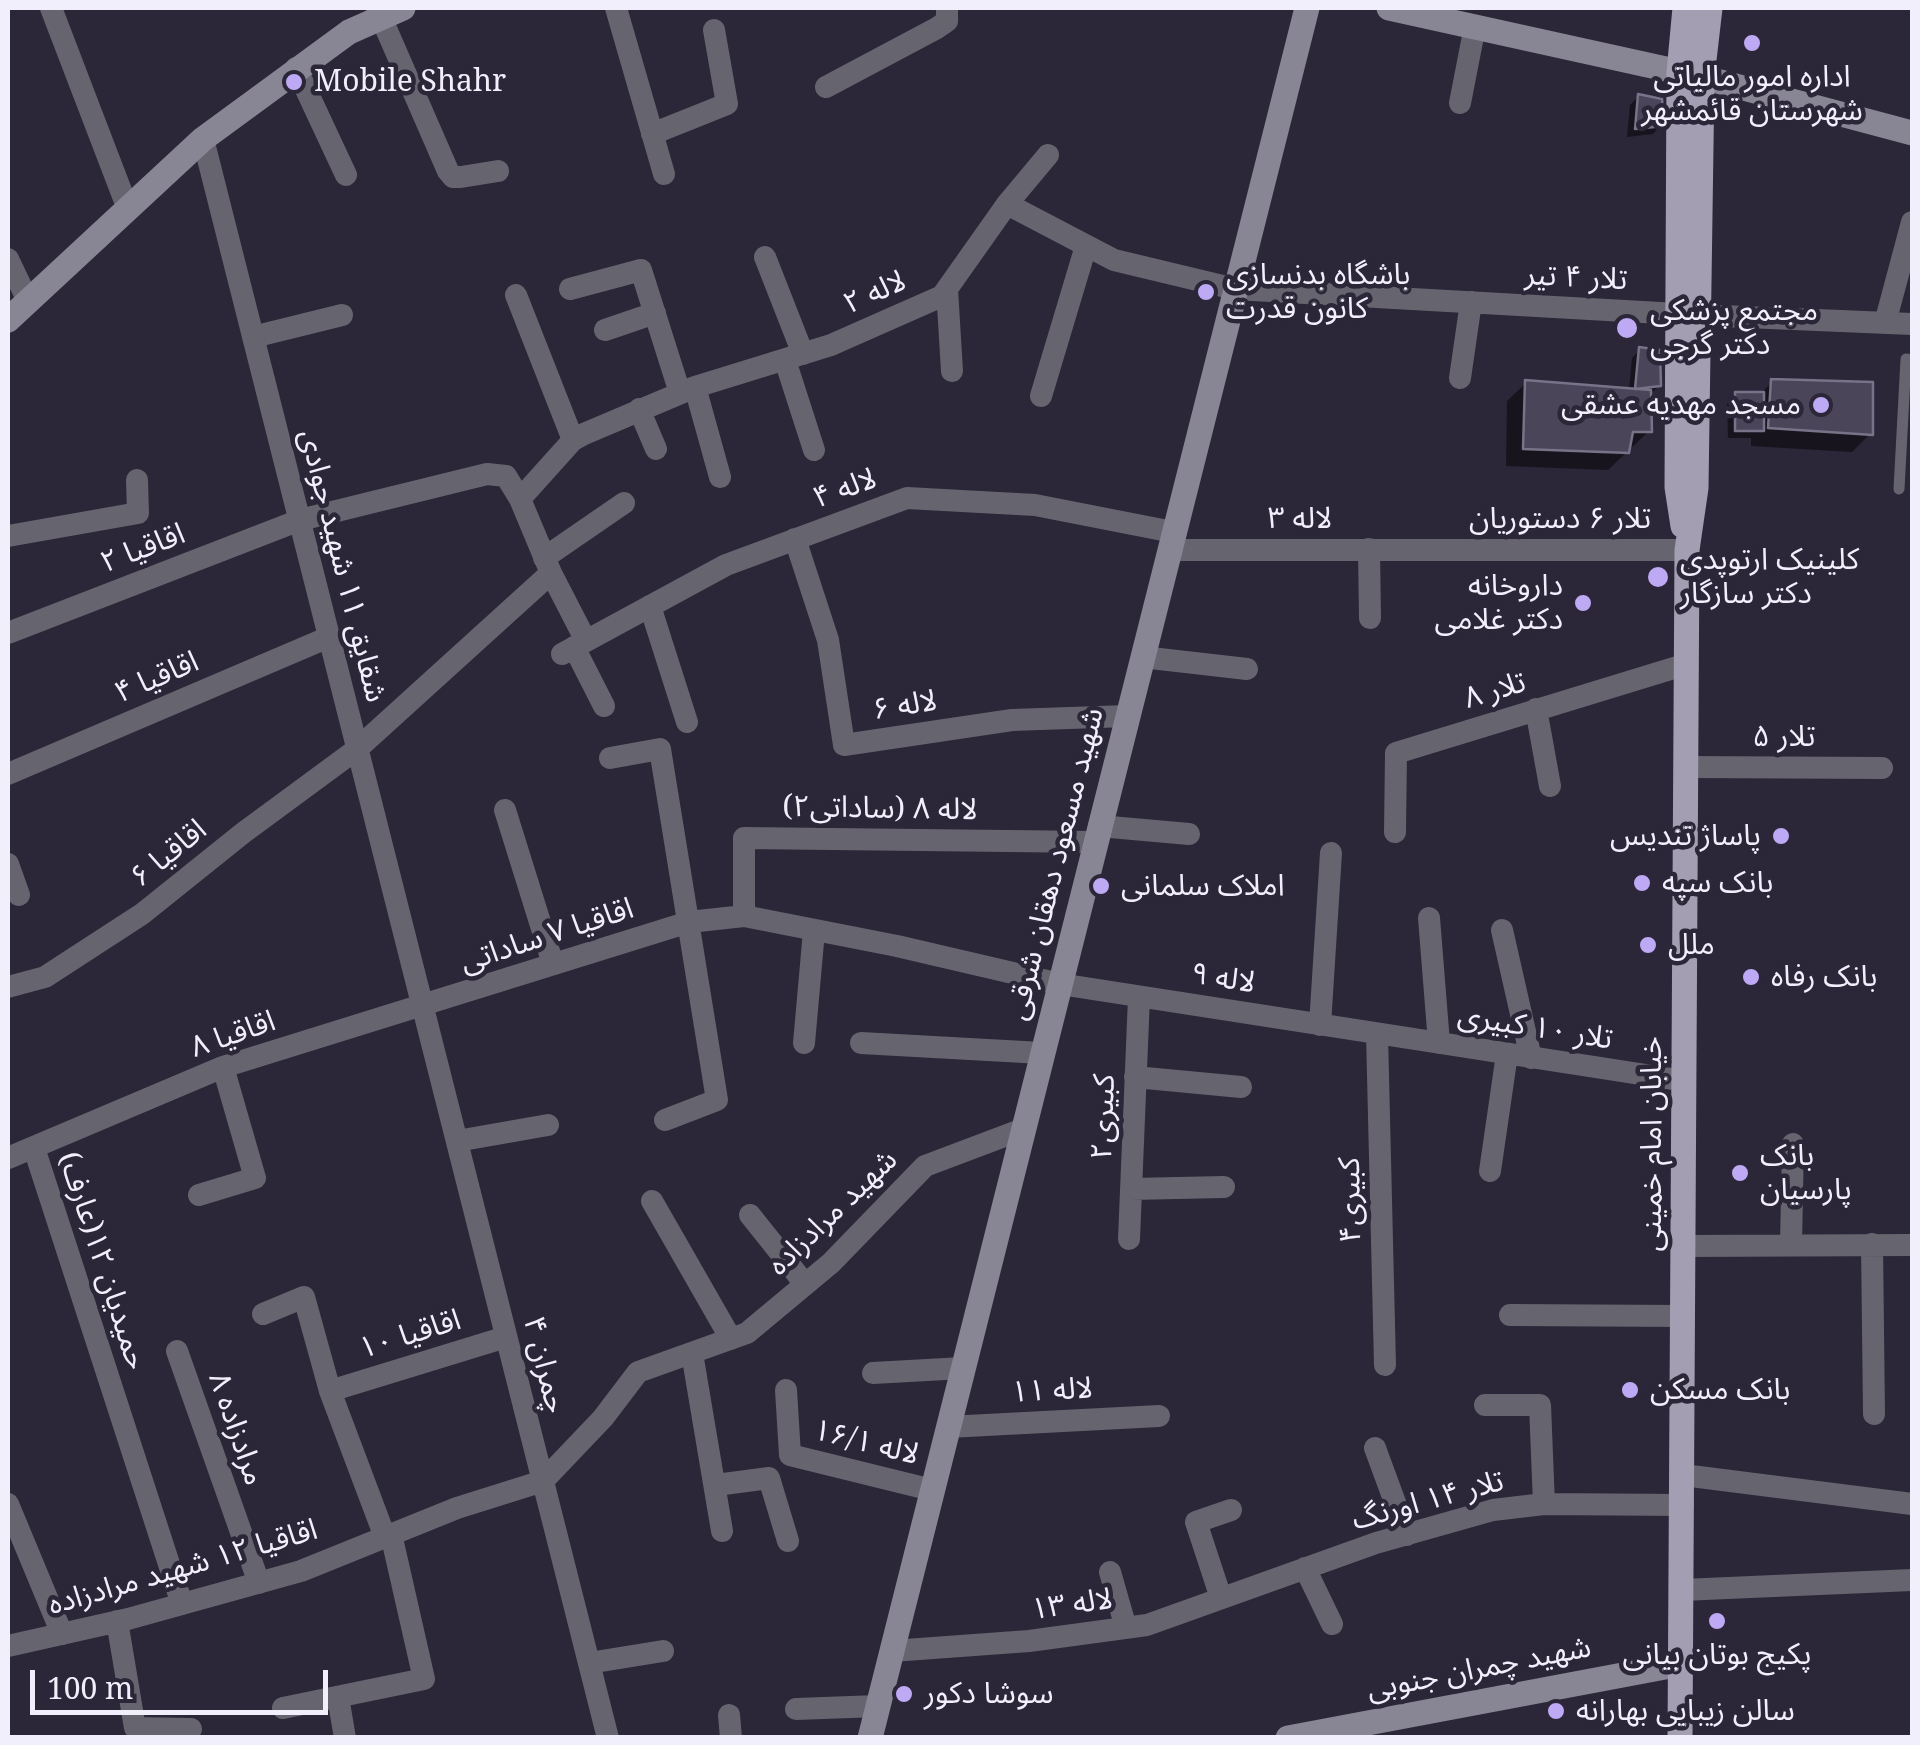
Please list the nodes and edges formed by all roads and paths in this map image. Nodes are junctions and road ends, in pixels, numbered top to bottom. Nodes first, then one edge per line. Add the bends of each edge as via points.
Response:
1 (52, 8) edge
2 (616, 8) edge
3 (947, 8) edge
4 (1307, 8) edge
5 (1389, 8) edge
6 (1685, 8) edge
7 (1710, 8) edge
8 (387, 11) edge
9 (1475, 26) junction
10 (714, 30) dead end
11 (296, 68) junction
12 (1691, 74) junction
13 (826, 87) dead end
14 (1460, 103) dead end
15 (1912, 132) edge
16 (652, 134) junction
17 (203, 139) junction
18 (1048, 155) dead end
19 (498, 171) dead end
20 (664, 174) dead end
21 (346, 175) dead end
22 (1007, 204) junction
23 (128, 209) junction
24 (1912, 222) edge
25 (1086, 246) junction
26 (765, 258) dead end
27 (8, 259) edge
28 (570, 289) dead end
29 (947, 289) junction
30 (1234, 289) junction
31 (516, 295) dead end
32 (28, 302) junction
33 (1470, 302) junction
34 (654, 313) junction
35 (342, 314) dead end
36 (1688, 314) junction
37 (8, 320) edge
38 (1885, 324) junction
39 (1912, 324) edge
40 (605, 330) dead end
41 (253, 337) junction
42 (794, 357) junction
43 (1912, 360) edge
44 (952, 371) dead end
45 (1460, 378) dead end
46 (688, 390) junction
47 (1041, 396) dead end
48 (639, 409) junction
49 (573, 440) junction
50 (656, 449) dead end
51 (814, 450) dead end
52 (720, 477) dead end
53 (137, 480) dead end
54 (1900, 489) dead end
55 (520, 500) junction
56 (624, 502) dead end
57 (300, 520) junction
58 (8, 536) edge
59 (795, 539) junction
60 (1171, 541) junction
61 (1432, 548) joint
62 (1369, 549) junction
63 (1688, 550) junction
64 (548, 566) junction
65 (650, 606) junction
66 (1370, 618) dead end
67 (8, 633) edge
68 (329, 637) junction
69 (574, 647) junction
70 (1142, 657) junction
71 (1687, 664) junction
72 (1248, 669) dead end
73 (604, 706) dead end
74 (1536, 710) junction
75 (1127, 716) junction
76 (687, 722) dead end
77 (358, 749) junction
78 (610, 758) dead end
79 (1686, 766) junction
80 (1882, 768) dead end
81 (8, 774) edge
82 (1550, 786) dead end
83 (505, 810) dead end
84 (1395, 832) dead end
85 (1097, 834) junction
86 (1189, 834) dead end
87 (1330, 853) dead end
88 (8, 864) edge
89 (19, 895) dead end
90 (744, 916) junction
91 (1429, 918) dead end
92 (689, 922) junction
93 (1502, 930) dead end
94 (814, 932) junction
95 (553, 964) junction
96 (1060, 984) junction
97 (8, 987) edge
98 (1139, 996) junction
99 (423, 1008) junction
100 (1320, 1025) junction
101 (1377, 1034) junction
102 (861, 1042) dead end
103 (804, 1043) dead end
104 (1438, 1044) junction
105 (1042, 1053) junction
106 (1507, 1054) junction
107 (1532, 1058) junction
108 (223, 1067) junction
109 (1136, 1077) junction
110 (1685, 1081) junction
111 (1240, 1088) dead end
112 (664, 1120) dead end
113 (548, 1125) dead end
114 (1023, 1129) junction
115 (456, 1140) junction
116 (1793, 1144) dead end
117 (34, 1148) junction
118 (8, 1158) edge
119 (1490, 1171) dead end
120 (1224, 1187) dead end
121 (1131, 1189) junction
122 (199, 1194) dead end
123 (652, 1201) dead end
124 (750, 1214) dead end
125 (1129, 1239) dead end
126 (1790, 1244) junction
127 (1872, 1244) junction
128 (1912, 1245) edge
129 (1684, 1246) junction
130 (805, 1284) junction
131 (264, 1314) dead end
132 (1510, 1316) dead end
133 (1684, 1316) junction
134 (506, 1337) junction
135 (731, 1339) junction
136 (177, 1352) dead end
137 (692, 1353) junction
138 (1385, 1364) dead end
139 (963, 1368) junction
140 (873, 1373) dead end
141 (786, 1390) dead end
142 (330, 1391) junction
143 (1485, 1404) dead end
144 (1874, 1414) dead end
145 (1159, 1416) dead end
146 (948, 1427) junction
147 (1375, 1448) dead end
148 (1683, 1475) junction
149 (543, 1481) junction
150 (716, 1484) junction
151 (932, 1490) junction
152 (8, 1504) edge
153 (1544, 1504) junction
154 (1912, 1504) edge
155 (1683, 1506) junction
156 (1231, 1510) dead end
157 (722, 1531) dead end
158 (1407, 1534) junction
159 (388, 1536) junction
160 (788, 1541) dead end
161 (1305, 1568) junction
162 (1110, 1572) dead end
163 (1912, 1580) edge
164 (259, 1583) junction
165 (1254, 1586) joint
166 (1682, 1590) junction
167 (1221, 1598) junction
168 (182, 1604) junction
169 (117, 1621) junction
170 (1332, 1624) dead end
171 (1126, 1628) junction
172 (62, 1634) junction
173 (8, 1646) edge
174 (663, 1651) dead end
175 (892, 1651) junction
176 (589, 1662) junction
177 (1681, 1664) junction
178 (338, 1697) junction
179 (878, 1706) junction
180 (282, 1708) dead end
181 (796, 1709) dead end
182 (191, 1729) dead end
183 (345, 1738) edge
184 (608, 1738) edge
185 (870, 1738) edge
186 (1288, 1738) edge
187 (1680, 1738) edge

1 - 23 street
2 - 16 street
3 - 13 street via 947,21 938,28
4 - 30 main road, شهید مسعود دهقان شرقی
5 - 9 main road
6 - 12 main road, خیابان امام خمینی
7 - 12 main road, خیابان امام خمینی
8 - 11 main road
8 - 19 street via 448,172 453,177
9 - 12 main road
9 - 14 street
10 - 16 street via 727,104
11 - 17 main road
11 - 21 street
12 - 15 main road
12 - 36 main road, خیابان امام خمینی
16 - 20 street
17 - 23 main road
17 - 41 street, شقایق ۱۱ شهید جوادی
18 - 22 street, لاله ۲
22 - 25 street
22 - 29 street, لاله ۲
23 - 32 main road
24 - 38 street
25 - 30 street via 1114,260
25 - 47 street
26 - 42 street
27 - 32 street
28 - 34 street via 641,270
29 - 42 street, لاله ۲
29 - 44 street
30 - 33 street, تلار ۴ تیر
30 - 60 main road, شهید مسعود دهقان شرقی
31 - 49 street
32 - 37 main road
33 - 36 street, تلار ۴ تیر
33 - 45 street
34 - 40 street
34 - 46 street
35 - 41 street
36 - 38 street, تلار ۴ تیر
36 - 63 main road, خیابان امام خمینی via 1696,488
38 - 39 street, تلار ۴ تیر
41 - 57 street, شقایق ۱۱ شهید جوادی
42 - 46 street, لاله ۲
42 - 51 street
43 - 54 lane via 1906,359
46 - 48 street, لاله ۲
46 - 52 street
48 - 49 street, لاله ۲
48 - 50 street
49 - 55 street, لاله ۲
53 - 58 street via 138,513
55 - 57 street, اقاقیا ۲ via 506,476 487,474
55 - 64 street
56 - 64 street, اقاقیا ۶
57 - 67 street, اقاقیا ۲
57 - 68 street, شقایق ۱۱ شهید جوادی
59 - 60 street, لاله ۴ via 907,498 1034,505
59 - 65 street, لاله ۴ via 726,565
59 - 75 street, لاله ۶ via 828,640 844,745 1012,720
60 - 62 street, لاله ۳
60 - 70 main road, شهید مسعود دهقان شرقی
61 - 62 street, لاله ۳
61 - 63 street, تلار ۶ دستوریان
62 - 66 street
63 - 71 main road, خیابان امام خمینی
64 - 69 street
64 - 77 street, اقاقیا ۶
65 - 69 street, لاله ۴
65 - 76 street
68 - 77 street, شقایق ۱۱ شهید جوادی
68 - 81 street, اقاقیا ۴
69 - 73 street
70 - 72 street
70 - 75 main road, شهید مسعود دهقان شرقی
71 - 74 street, تلار ۸
71 - 79 main road, خیابان امام خمینی
74 - 82 street
74 - 84 street, تلار ۸ via 1396,752
75 - 85 main road, شهید مسعود دهقان شرقی
77 - 97 street, اقاقیا ۶ via 142,914 46,977
77 - 99 street, شقایق ۱۱ شهید جوادی
78 - 92 street via 660,750
79 - 80 street, تلار ۵
79 - 110 main road, خیابان امام خمینی
83 - 95 street
85 - 86 street
85 - 90 street, لاله ۸ (ساداتی۲) via 744,838
85 - 96 main road, شهید مسعود دهقان شرقی
87 - 100 street
88 - 89 street
90 - 92 street, اقاقیا ۷ ساداتی
90 - 94 street, اقاقیا ۷ ساداتی
91 - 104 street
92 - 95 street, اقاقیا ۷ ساداتی
92 - 112 street via 717,1100
93 - 107 street
94 - 96 street, لاله ۹
94 - 103 street
95 - 99 street, اقاقیا ۷ ساداتی
96 - 98 street, لاله ۹
96 - 105 main road, شهید مسعود دهقان شرقی
98 - 100 street, لاله ۹
98 - 109 street, کبیری۲
99 - 108 street, اقاقیا ۸
99 - 115 street, چمران ۴
100 - 101 street, لاله ۹
101 - 104 street, تلار ۱۰ کبیری
101 - 138 street, کبیری۴
102 - 105 street
104 - 106 street, تلار ۱۰ کبیری
105 - 114 main road, شهید مسعود دهقان شرقی
106 - 107 street, تلار ۱۰ کبیری
106 - 119 street
107 - 110 street, تلار ۱۰ کبیری
108 - 117 street, اقاقیا ۸
108 - 122 street via 255,1178
109 - 111 street
109 - 121 street, کبیری۲
110 - 129 main road, خیابان امام خمینی
113 - 115 street
114 - 130 street, شهید مرادزاده via 925,1166
114 - 139 main road, شهید مسعود دهقان شرقی
115 - 134 street, چمران ۴
116 - 126 street
117 - 118 street, اقاقیا ۸
117 - 168 street, حمیدیان ۱۲(عارف)
120 - 121 street
121 - 125 street, کبیری۲
123 - 135 street
124 - 130 street
126 - 127 street
126 - 129 street
127 - 128 street
127 - 144 street
129 - 133 main road, خیابان امام خمینی
130 - 135 street, شهید مرادزاده
131 - 142 street via 304,1297
132 - 133 street
133 - 148 main road, خیابان امام خمینی
134 - 142 street, اقاقیا ۱۰
134 - 149 street, چمران ۴
135 - 137 street, شهید مرادزاده
136 - 164 street, مرادزاده ۸
137 - 149 street, شهید مرادزاده via 638,1372
137 - 150 street
139 - 140 street
139 - 146 main road, شهید مسعود دهقان شرقی
141 - 151 street, لاله ۱۶/۱ via 790,1455
142 - 159 street
143 - 153 street via 1540,1404
145 - 146 street, لاله ۱۱
146 - 151 main road, شهید مسعود دهقان شرقی
147 - 158 street
148 - 154 street
148 - 155 main road, خیابان امام خمینی
149 - 159 street, اقاقیا ۱۲ شهید مرادزاده
149 - 176 street, چمران ۴
150 - 157 street
150 - 160 street via 769,1478
151 - 175 main road, شهید مسعود دهقان شرقی
152 - 172 street
153 - 155 street, تلار ۱۴ اورنگ
153 - 158 street, تلار ۱۴ اورنگ via 1493,1510
155 - 166 main road, خیابان امام خمینی
156 - 167 street via 1196,1522
158 - 161 street, تلار ۱۴ اورنگ
159 - 164 street, اقاقیا ۱۲ شهید مرادزاده
159 - 178 street via 424,1679
161 - 165 street, تلار ۱۴ اورنگ
161 - 170 street
162 - 171 street
163 - 166 street
164 - 168 street, اقاقیا ۱۲ شهید مرادزاده
165 - 167 street, لاله ۱۳
166 - 177 main road, خیابان امام خمینی
167 - 171 street, لاله ۱۳
168 - 169 street, اقاقیا ۱۲ شهید مرادزاده
169 - 172 street, اقاقیا ۱۲ شهید مرادزاده
169 - 182 street via 135,1728
171 - 175 street, لاله ۱۳
172 - 173 street, اقاقیا ۱۲ شهید مرادزاده
174 - 176 street
175 - 179 main road, شهید مسعود دهقان شرقی
176 - 184 street, چمران ۴
177 - 186 main road, شهید چمران جنوبی
177 - 187 main road, خیابان امام خمینی
178 - 180 street
178 - 183 street
179 - 181 street
179 - 185 main road, شهید مسعود دهقان شرقی

